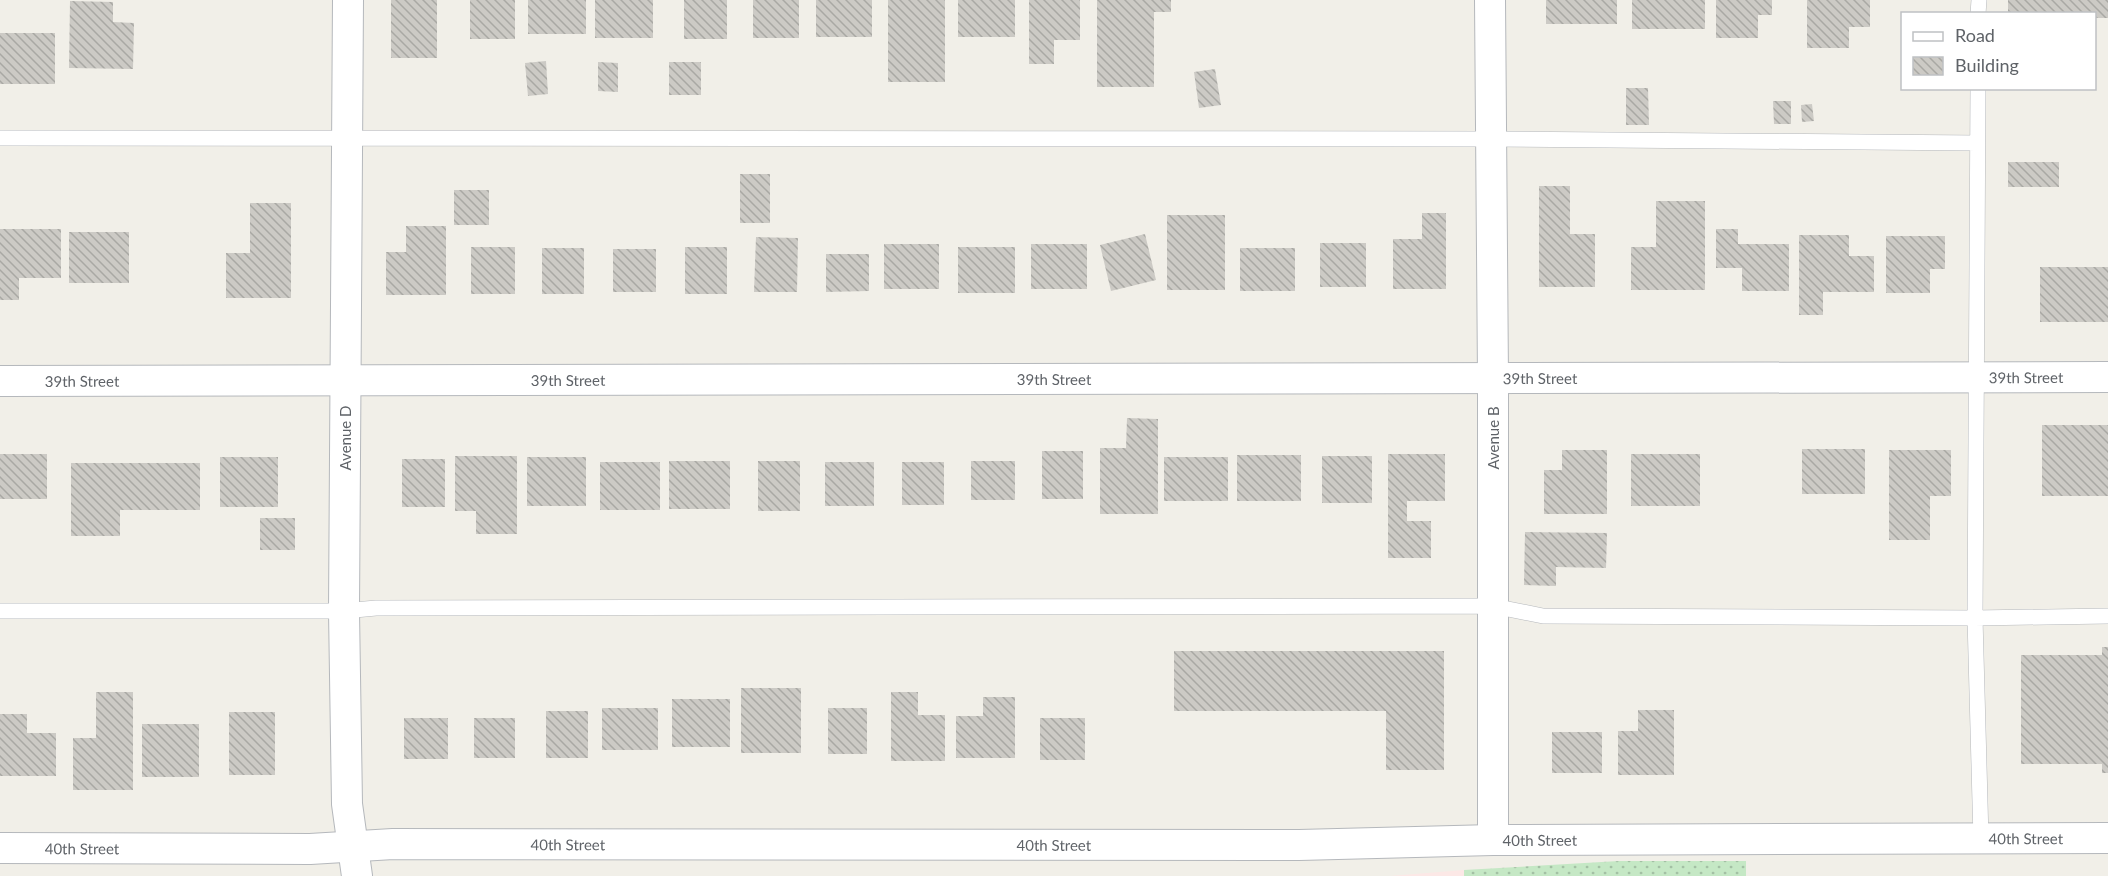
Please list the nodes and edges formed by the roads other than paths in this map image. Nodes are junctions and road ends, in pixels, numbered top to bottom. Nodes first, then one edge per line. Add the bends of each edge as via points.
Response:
1 (348, 0) edge
2 (1490, 0) edge
3 (1978, 90) edge
4 (347, 137) junction
5 (0, 138) edge
6 (1491, 139) junction
7 (1977, 143) junction
8 (1976, 377) junction
9 (2108, 377) edge
10 (1493, 378) junction
11 (345, 380) junction
12 (0, 381) edge
13 (1493, 606) junction
14 (0, 611) edge
15 (344, 611) junction
16 (2108, 616) edge
17 (1975, 618) junction
18 (2108, 838) edge
19 (1981, 839) junction
20 (1493, 840) junction
21 (353, 847) junction
22 (0, 848) edge
23 (357, 876) edge

1 - 4 street, Avenue D
2 - 6 street, Avenue B
3 - 7 lane
4 - 5 lane
4 - 6 lane
4 - 11 street, Avenue D
6 - 7 lane
6 - 10 street, Avenue B
7 - 8 lane
8 - 9 street, 39th Street
8 - 10 street, 39th Street
8 - 17 lane
10 - 11 street, 39th Street
10 - 13 street, Avenue B
11 - 12 street, 39th Street
11 - 15 street, Avenue D
13 - 15 lane
13 - 17 lane via 1543,616
13 - 20 street, Avenue B
14 - 15 lane
15 - 21 street, Avenue D via 347,804
16 - 17 lane
17 - 19 lane
18 - 19 street, 40th Street
19 - 20 street, 40th Street
20 - 21 street, 40th Street
21 - 22 street, 40th Street
21 - 23 street, Avenue D

